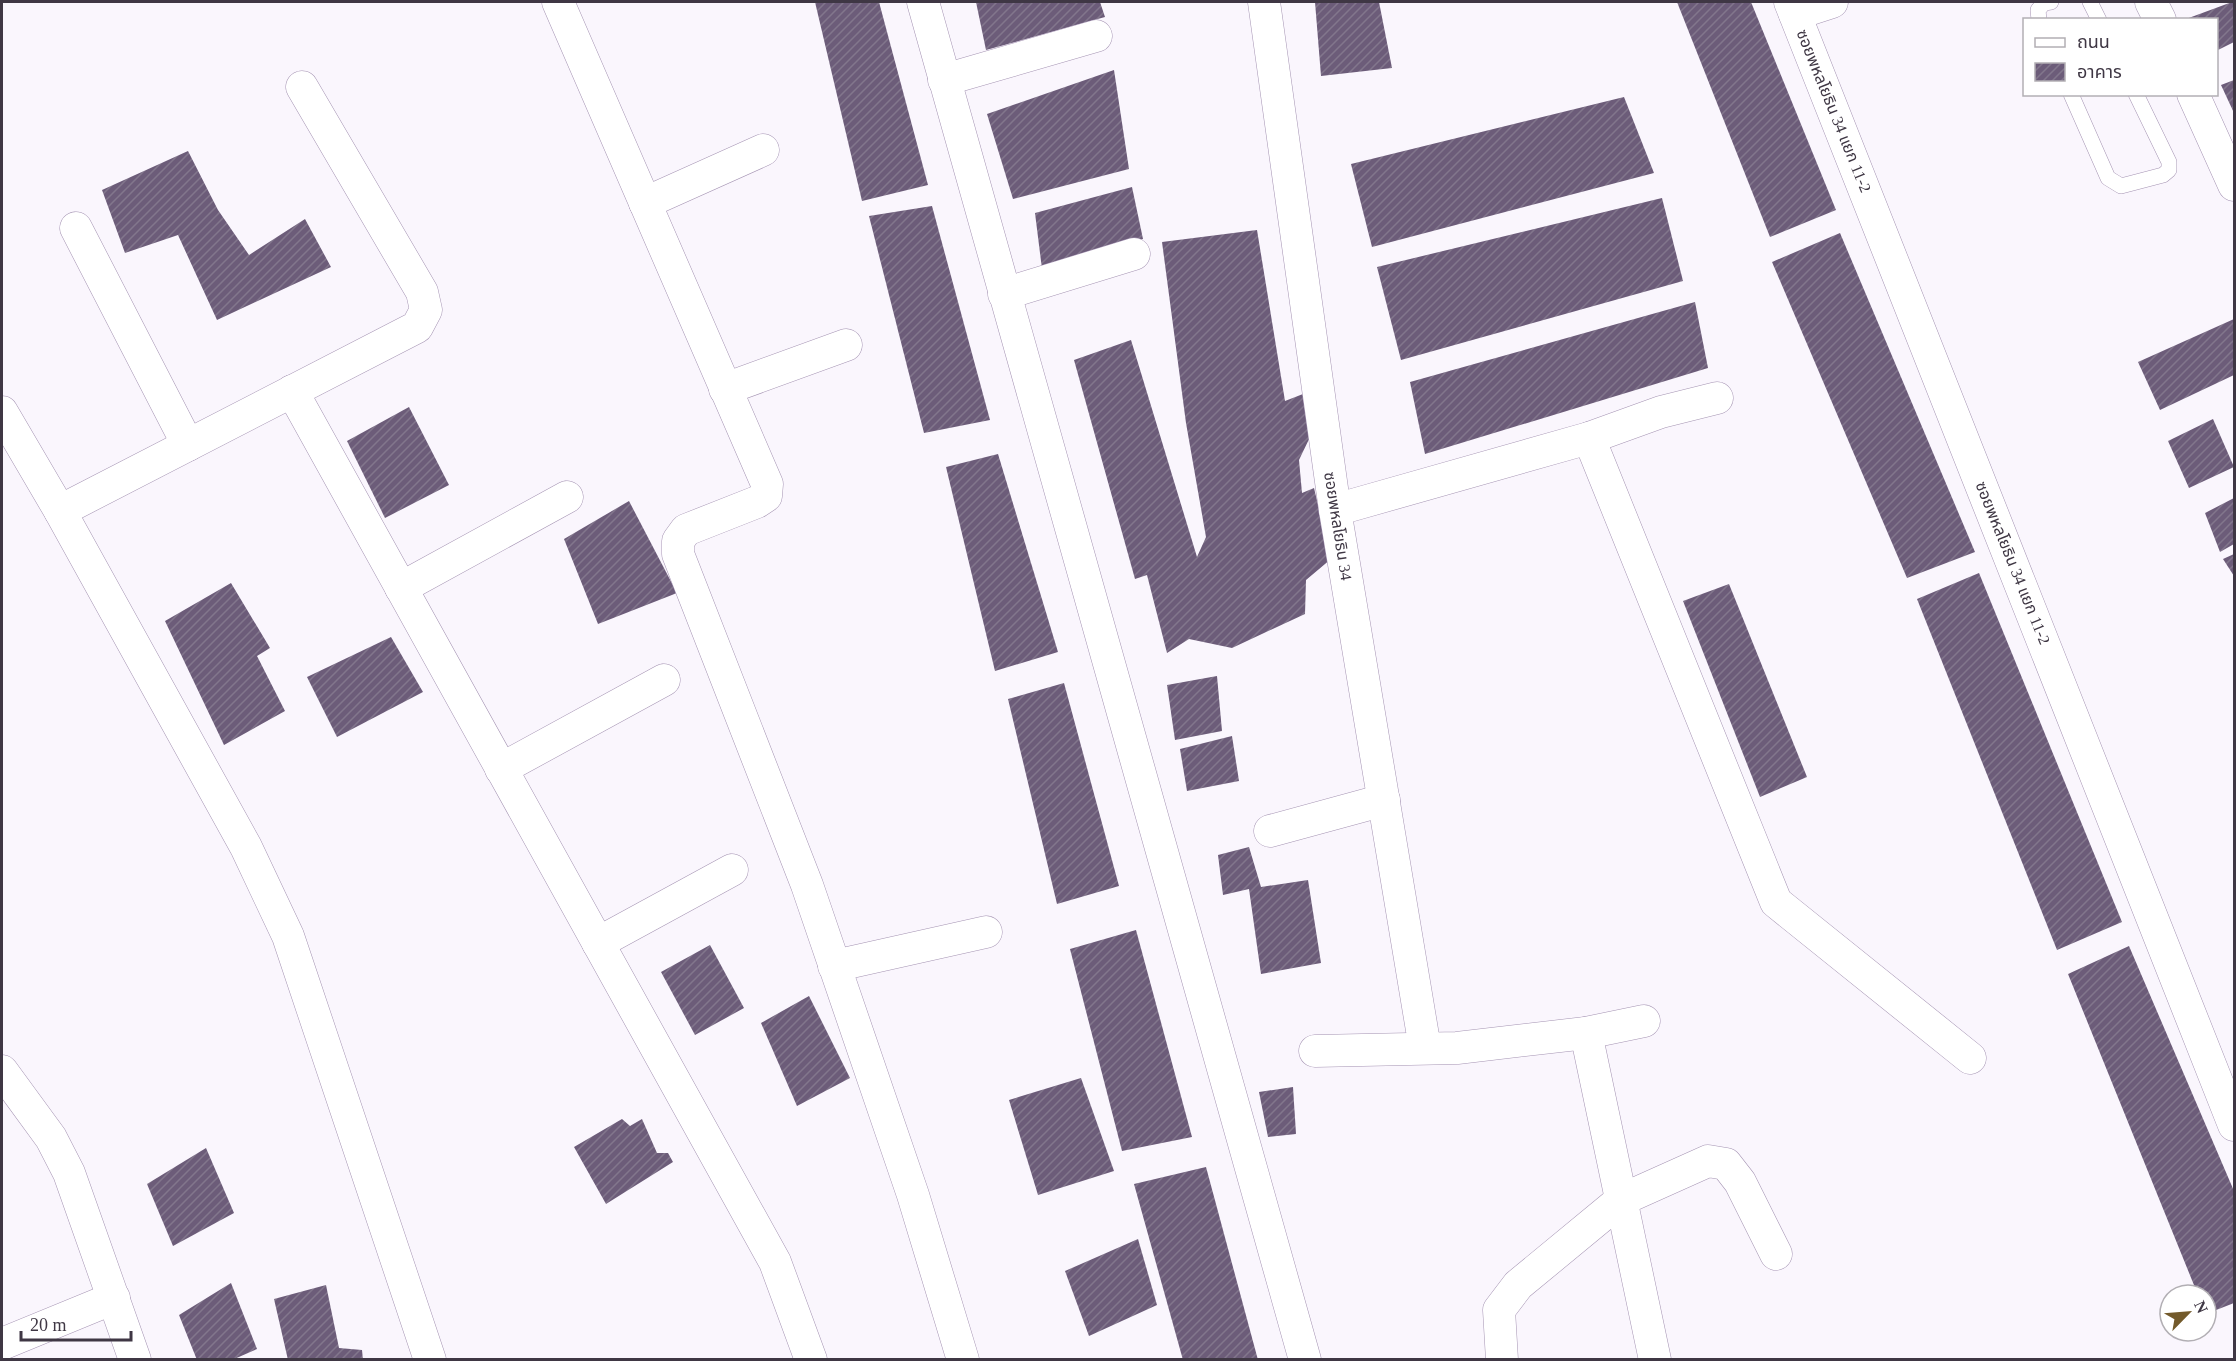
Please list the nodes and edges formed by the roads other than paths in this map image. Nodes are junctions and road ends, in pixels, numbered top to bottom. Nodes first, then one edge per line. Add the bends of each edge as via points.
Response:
1 (558, 2) edge
2 (923, 2) edge
3 (1264, 2) edge
4 (1832, 2) edge
5 (2051, 2) edge
6 (2090, 2) edge
7 (2151, 2) edge
8 (1793, 8) edge
9 (2039, 18) edge
10 (2098, 18) edge
11 (2159, 18) edge
12 (1096, 36) dead end
13 (944, 80) junction
14 (302, 87) dead end
15 (2072, 96) edge
16 (2137, 96) edge
17 (2194, 96) edge
18 (763, 150) dead end
19 (2235, 186) edge
20 (645, 203) junction
21 (76, 228) dead end
22 (1134, 254) dead end
23 (1004, 294) junction
24 (846, 345) dead end
25 (725, 389) junction
26 (292, 391) junction
27 (1717, 398) dead end
28 (2, 412) edge
29 (1588, 438) junction
30 (188, 445) junction
31 (567, 497) dead end
32 (1335, 510) junction
33 (60, 511) junction
34 (401, 588) junction
35 (664, 680) dead end
36 (501, 769) junction
37 (1384, 800) junction
38 (1270, 831) dead end
39 (732, 870) dead end
40 (986, 932) dead end
41 (598, 943) junction
42 (834, 966) junction
43 (1644, 1021) dead end
44 (1586, 1033) junction
45 (1425, 1048) junction
46 (1315, 1051) dead end
47 (1970, 1058) dead end
48 (2, 1071) edge
49 (2235, 1125) edge
50 (1621, 1200) junction
51 (1776, 1254) dead end
52 (114, 1298) junction
53 (2, 1344) edge
54 (135, 1359) edge
55 (430, 1359) edge
56 (811, 1359) edge
57 (963, 1359) edge
58 (1305, 1359) edge
59 (1502, 1359) edge
60 (1654, 1359) edge

1 - 20 street
2 - 13 street
3 - 32 street, ซอยพหลโยธิน 34
4 - 8 street
5 - 9 lane via 2038,10
6 - 10 lane
7 - 11 street
8 - 49 street, ซอยพหลโยธิน 34 แยก 11-2
12 - 13 street
13 - 23 street
14 - 26 street via 422,292 426,310 417,327
15 - 16 lane via 2108,178 2121,186 2169,170 2169,162
17 - 19 street
18 - 20 street
20 - 25 street
21 - 30 street
22 - 23 street
23 - 58 street
24 - 25 street
25 - 42 street via 767,484 766,496 686,530 678,541 678,554 807,885
26 - 30 street
26 - 34 street
27 - 29 street via 1661,412
28 - 33 street
29 - 32 street
29 - 47 street via 1776,902
30 - 33 street
31 - 34 street
32 - 37 street, ซอยพหลโยธิน 34
33 - 55 street via 246,847 288,936
34 - 36 street
35 - 36 street
36 - 41 street
37 - 38 street
37 - 45 street, ซอยพหลโยธิน 34
39 - 41 street
40 - 42 street
41 - 56 street via 775,1262
42 - 57 street via 913,1196
43 - 44 street
44 - 45 street
44 - 50 street
45 - 46 street
48 - 52 street via 51,1138 69,1173
50 - 51 street via 1708,1161 1725,1164 1740,1182
50 - 59 street via 1518,1286 1499,1310
50 - 60 street
52 - 53 street
52 - 54 street

